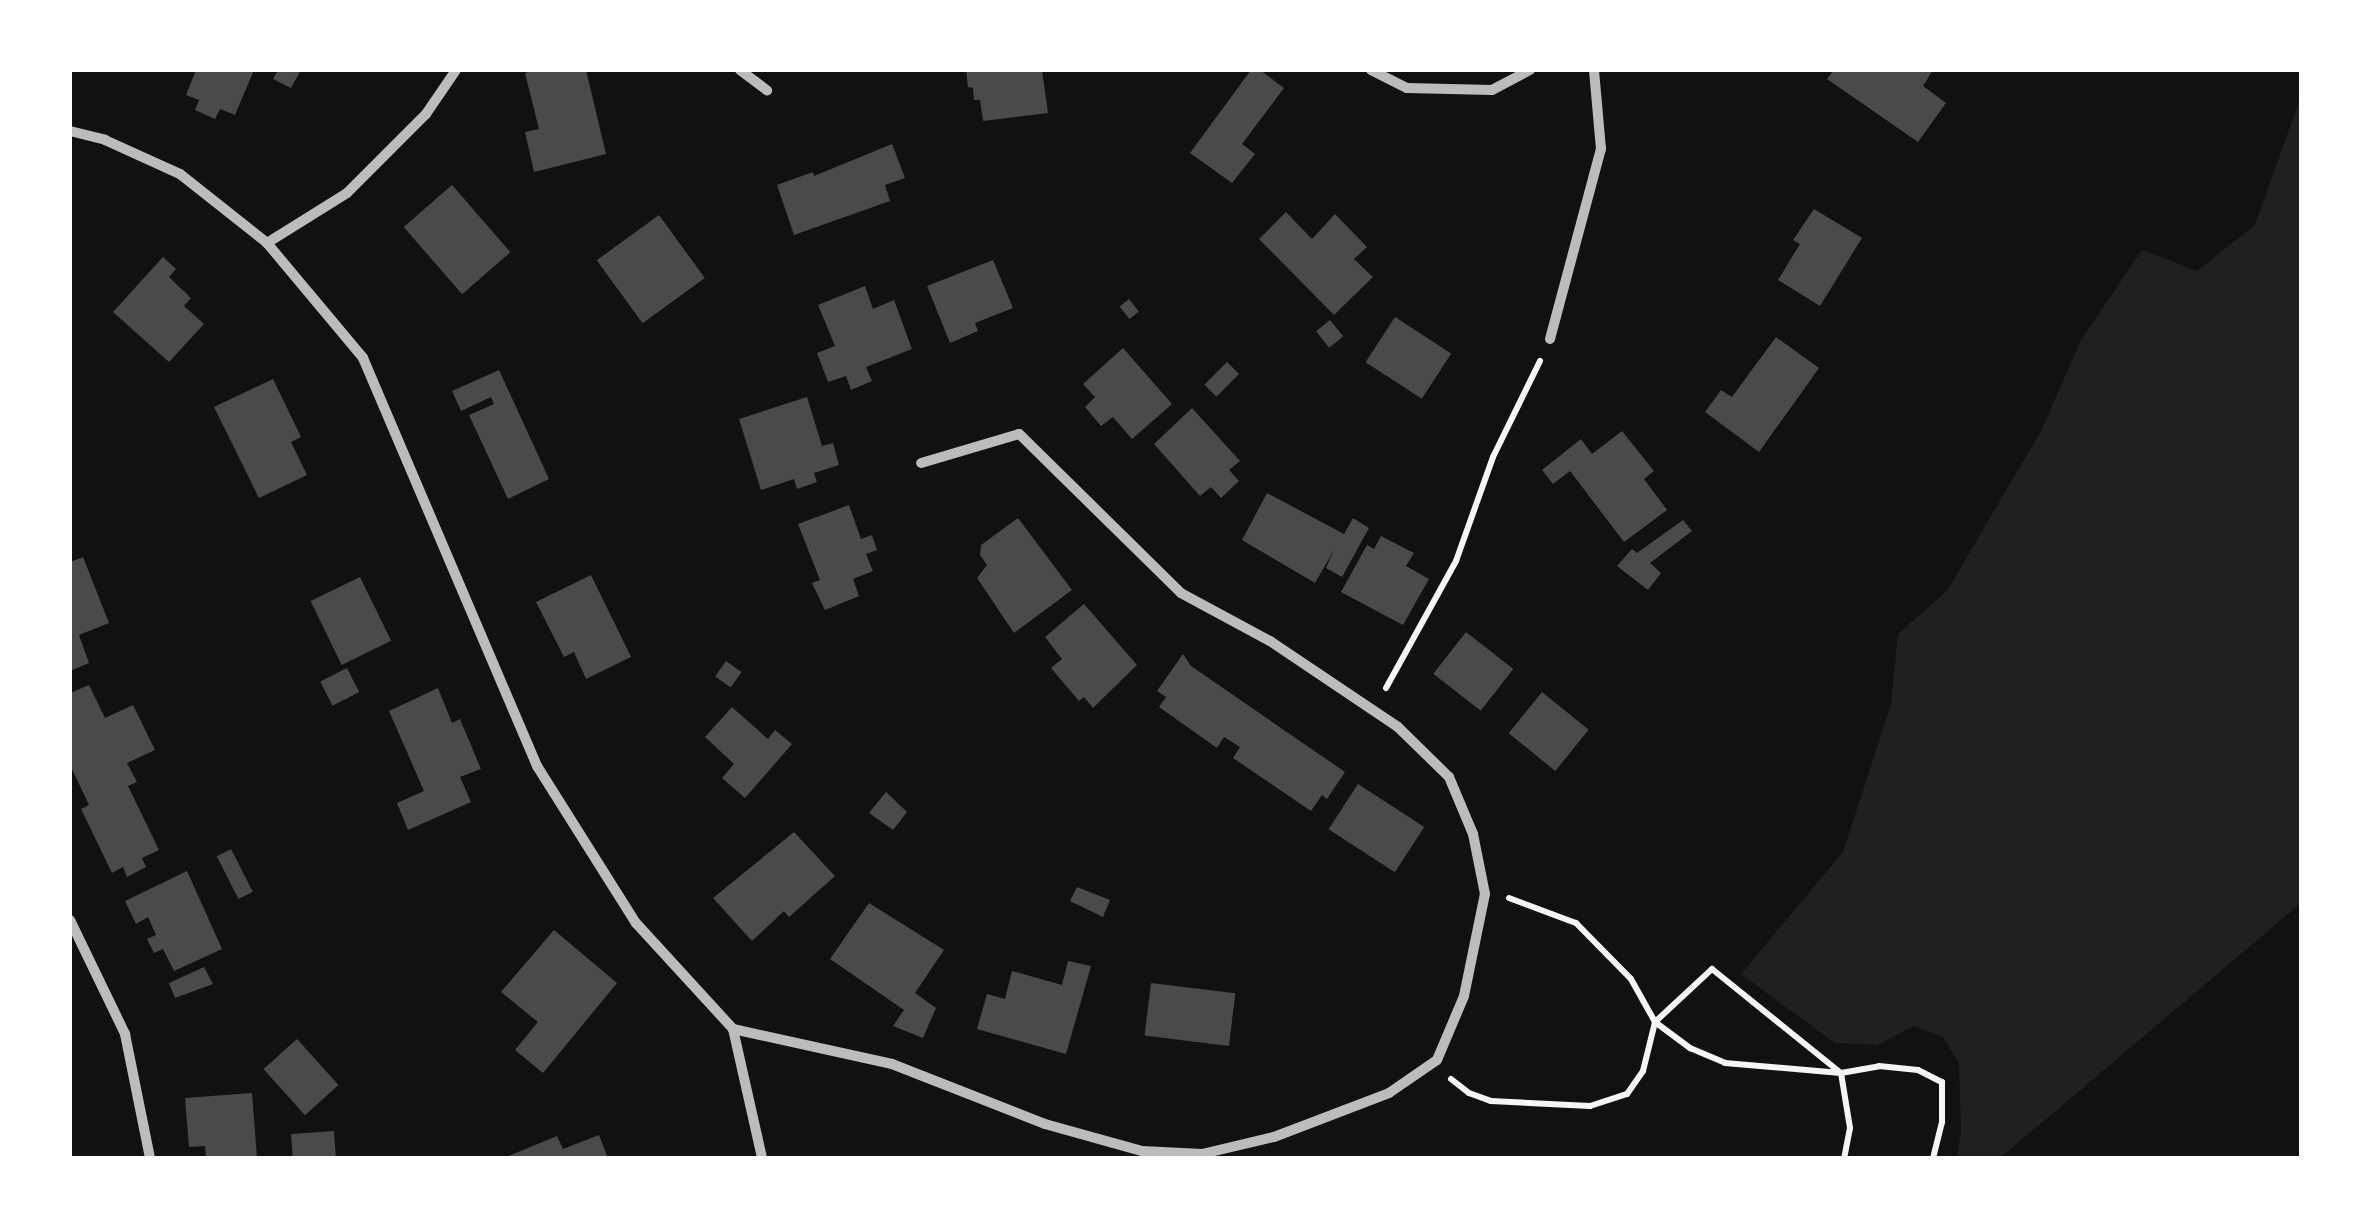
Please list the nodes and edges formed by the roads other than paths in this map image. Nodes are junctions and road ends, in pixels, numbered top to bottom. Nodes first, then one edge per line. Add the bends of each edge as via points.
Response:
1 (456, 70) edge
2 (740, 70) edge
3 (1370, 70) edge
4 (1530, 70) edge
5 (1594, 70) edge
6 (767, 90) dead end
7 (70, 131) edge
8 (267, 243) junction
9 (1550, 340) road end
10 (922, 463) dead end
11 (70, 920) edge
12 (733, 1028) junction
13 (150, 1158) edge
14 (762, 1158) edge

1 - 8 street via 426,114 347,192
2 - 6 street
3 - 4 street via 1407,88 1492,90
5 - 9 street via 1601,149
7 - 8 street via 180,174
8 - 12 street via 363,358 537,766 636,923
10 - 12 street via 1019,434 1181,593 1270,641 1374,711 1448,776 1473,834 1485,894 1464,996 1437,1060 1390,1093 1274,1138 1202,1154 1142,1151 1044,1124 892,1064
11 - 13 street via 125,1034
12 - 14 street

